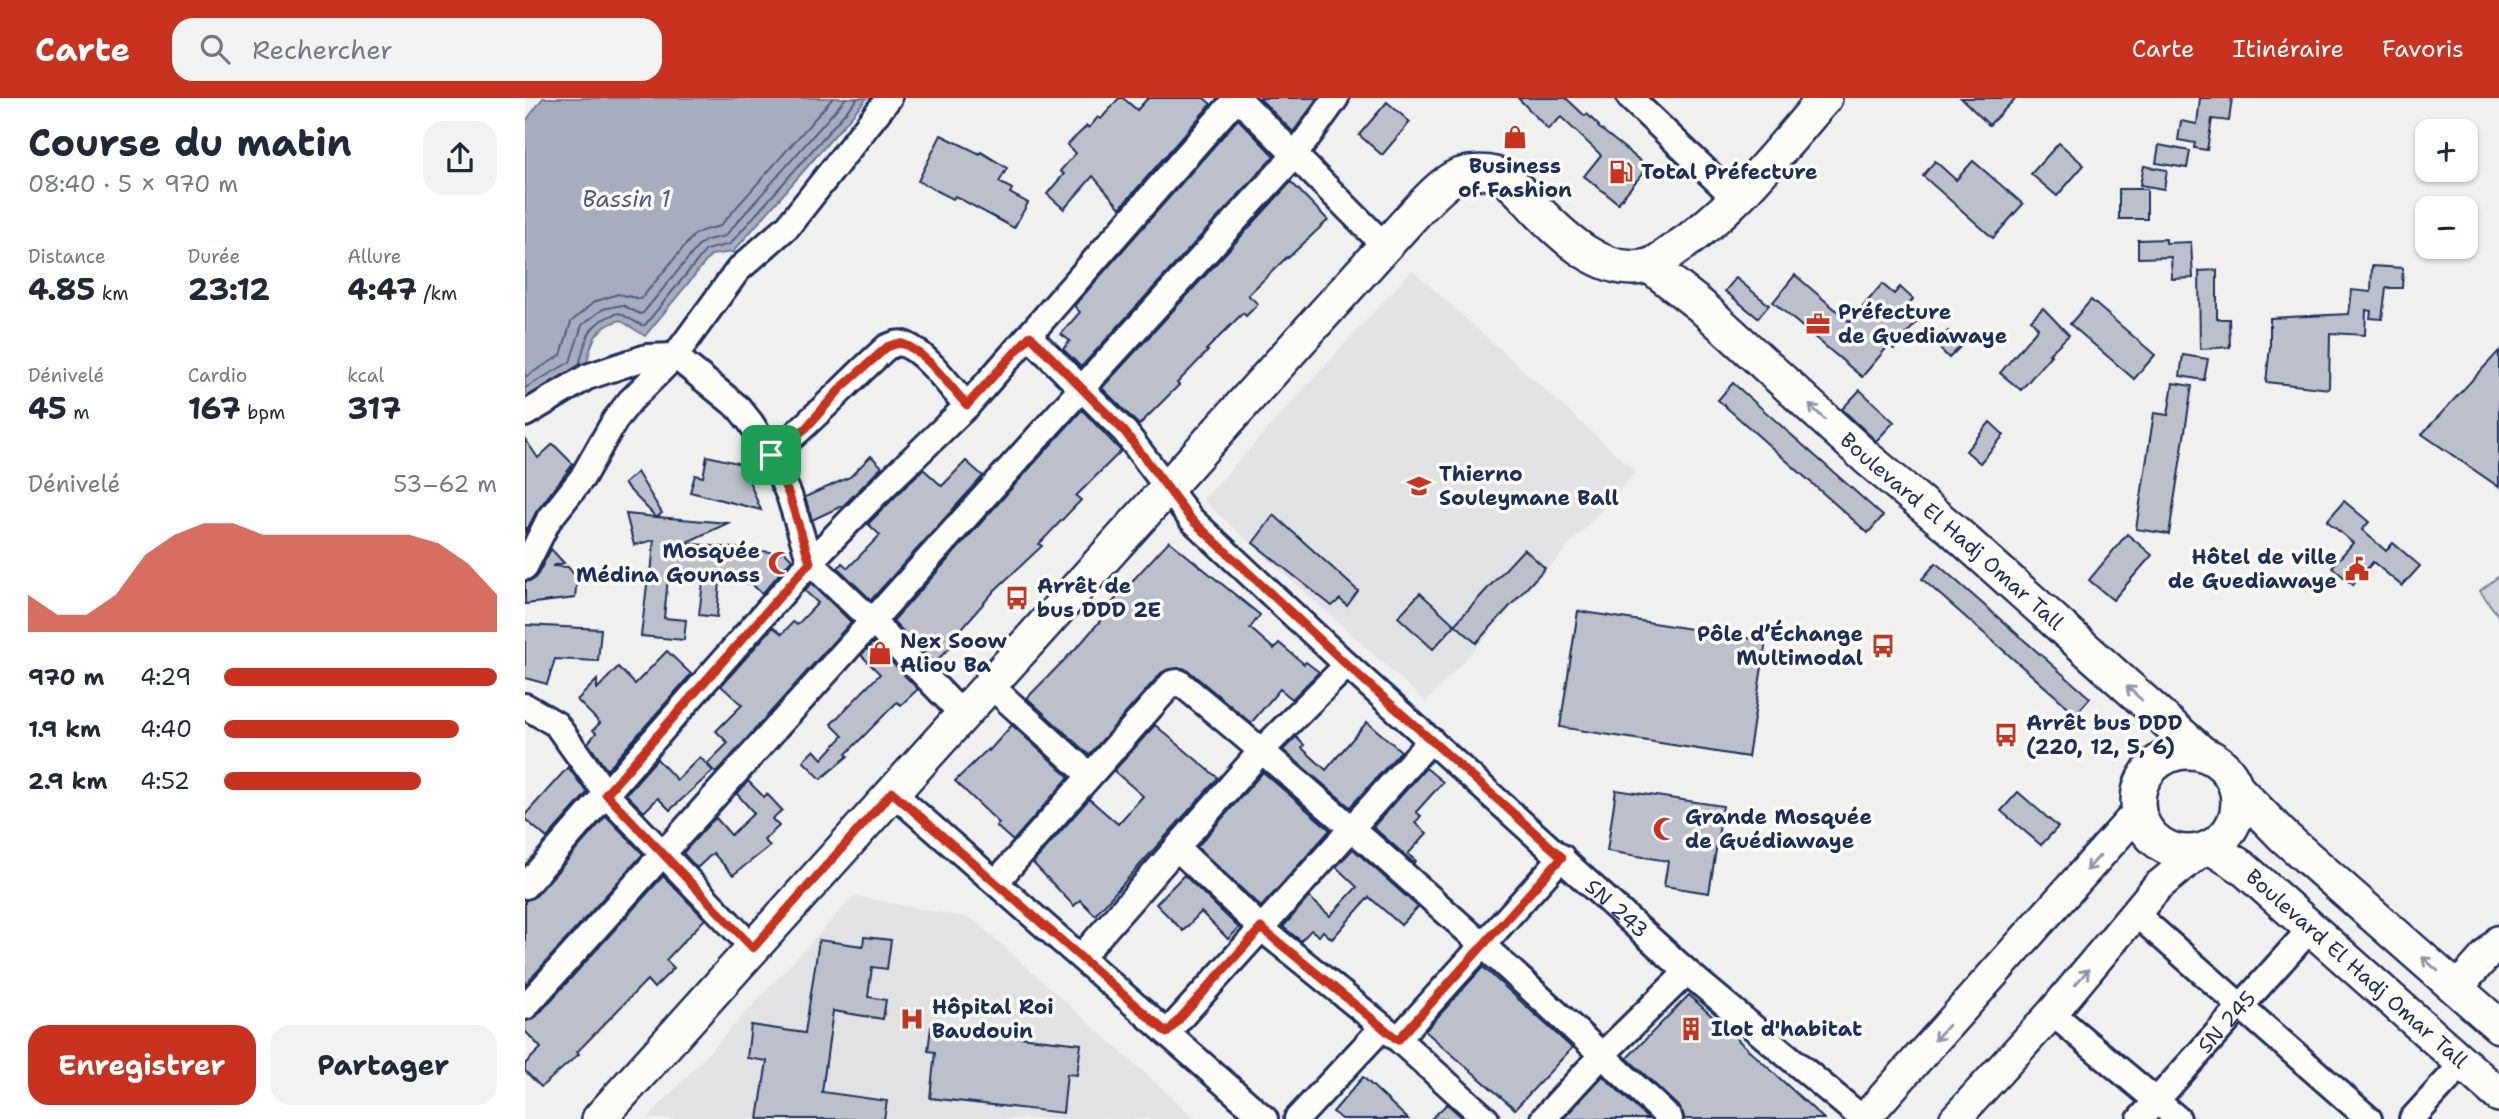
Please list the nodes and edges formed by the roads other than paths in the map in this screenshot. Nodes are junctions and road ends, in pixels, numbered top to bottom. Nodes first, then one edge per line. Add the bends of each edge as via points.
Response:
1 (888, 98) edge
2 (1336, 98) edge
3 (1825, 98) edge
4 (1633, 99) edge
5 (1295, 155) junction
6 (1736, 199) junction
7 (1700, 231) junction
8 (1385, 246) junction
9 (1650, 266) junction
10 (1701, 306) junction
11 (1030, 336) junction
12 (675, 356) junction
13 (1082, 388) junction
14 (967, 405) junction
15 (525, 414) edge
16 (771, 455) junction
17 (1168, 488) junction
18 (810, 562) junction
19 (525, 567) edge
20 (872, 621) junction
21 (1347, 665) junction
22 (991, 686) junction
23 (525, 706) edge
24 (964, 716) junction
25 (1431, 740) junction
26 (1262, 750) junction
27 (2203, 754) junction
28 (1089, 775) junction
29 (2236, 788) junction
30 (892, 792) junction
31 (606, 794) junction
32 (2138, 811) junction
33 (1350, 828) junction
34 (1177, 848) junction
35 (2205, 849) junction
36 (662, 854) junction
37 (1562, 857) junction
38 (996, 883) junction
39 (525, 886) edge
40 (2136, 914) junction
41 (2312, 927) junction
42 (1261, 928) junction
43 (2499, 941) edge
44 (1484, 946) junction
45 (753, 948) junction
46 (1081, 957) junction
47 (1687, 972) junction
48 (2457, 988) junction
49 (2242, 1006) junction
50 (525, 1007) edge
51 (2052, 1013) junction
52 (2499, 1026) edge
53 (1167, 1033) junction
54 (1390, 1034) junction
55 (1602, 1055) junction
56 (2463, 1063) junction
57 (2499, 1095) edge
58 (2149, 1111) edge
59 (599, 1119) edge
60 (1265, 1119) edge
61 (1297, 1119) edge
62 (1486, 1119) edge
63 (1543, 1119) edge
64 (1670, 1119) edge
65 (1864, 1119) edge
66 (1955, 1119) edge
67 (2178, 1119) edge
68 (2369, 1119) edge
69 (2412, 1119) edge

1 - 12 street via 788,226 738,270
2 - 5 street
3 - 6 main road
4 - 6 street
5 - 8 street
5 - 11 street via 1243,103 1234,101
5 - 13 street
6 - 7 main road
7 - 9 main road
7 - 10 main road via 1695,278
8 - 9 main road via 1442,187 1457,176 1475,172 1495,174 1514,186 1546,219 1600,261 1623,268
8 - 17 main road
9 - 10 main road, Boulevard El Hadj Omar Tall
27 -> 10 main road, Boulevard El Hadj Omar Tall
11 - 13 street, SN 243
11 - 14 street
12 - 15 street via 647,357 587,377
12 - 16 street via 739,408
12 - 19 street via 615,420 582,478 548,522
13 - 17 street, SN 243 via 1137,446
13 - 20 street
14 - 16 street via 918,352 897,343 878,355 806,428
14 - 18 street
16 - 18 street
17 - 21 street, SN 243 via 1191,519
17 - 22 main road
18 - 20 street
18 - 31 street
20 - 24 street
20 - 36 street
21 - 25 street, SN 243
21 - 26 street
22 - 24 main road
22 - 28 street
23 - 31 street via 556,724
24 - 30 main road
25 - 33 street
25 - 37 street, SN 243
26 - 28 street via 1175,682
26 - 33 street
26 - 34 street
27 - 29 main road, Boulevard El Hadj Omar Tall via 2229,773
27 - 32 main road via 2178,753 2153,766 2139,789
28 - 38 street
29 - 35 main road via 2237,815 2231,827
48 -> 29 main road, Boulevard El Hadj Omar Tall via 2283,836
30 - 38 street
30 - 45 main road
31 - 36 street
31 - 39 street
32 - 35 main road, Boulevard El Hadj Omar Tall via 2154,840 2168,849
32 -> 65 street
33 - 42 street
33 - 44 street
34 - 42 street
34 - 46 street
35 - 40 street via 2157,887
35 - 41 main road, Boulevard El Hadj Omar Tall via 2242,867
36 - 45 street
36 - 50 street
37 - 44 street
37 - 47 street, SN 243
38 - 46 street
40 - 49 street
51 -> 40 street
41 - 49 street, SN 245
41 - 56 main road, Boulevard El Hadj Omar Tall
42 - 53 street
42 - 54 street
43 - 48 street
44 - 54 street
44 - 55 street
45 - 59 main road
46 - 53 street
47 - 55 street
47 - 65 street, SN 243
48 - 52 main road, Boulevard El Hadj Omar Tall
49 - 58 street, SN 245
49 - 68 street
51 - 58 street
51 - 66 street
53 - 60 street
54 - 61 street
54 - 62 street
55 - 63 street
55 - 64 street
56 - 57 main road, Boulevard El Hadj Omar Tall
56 - 69 street
58 - 67 street

